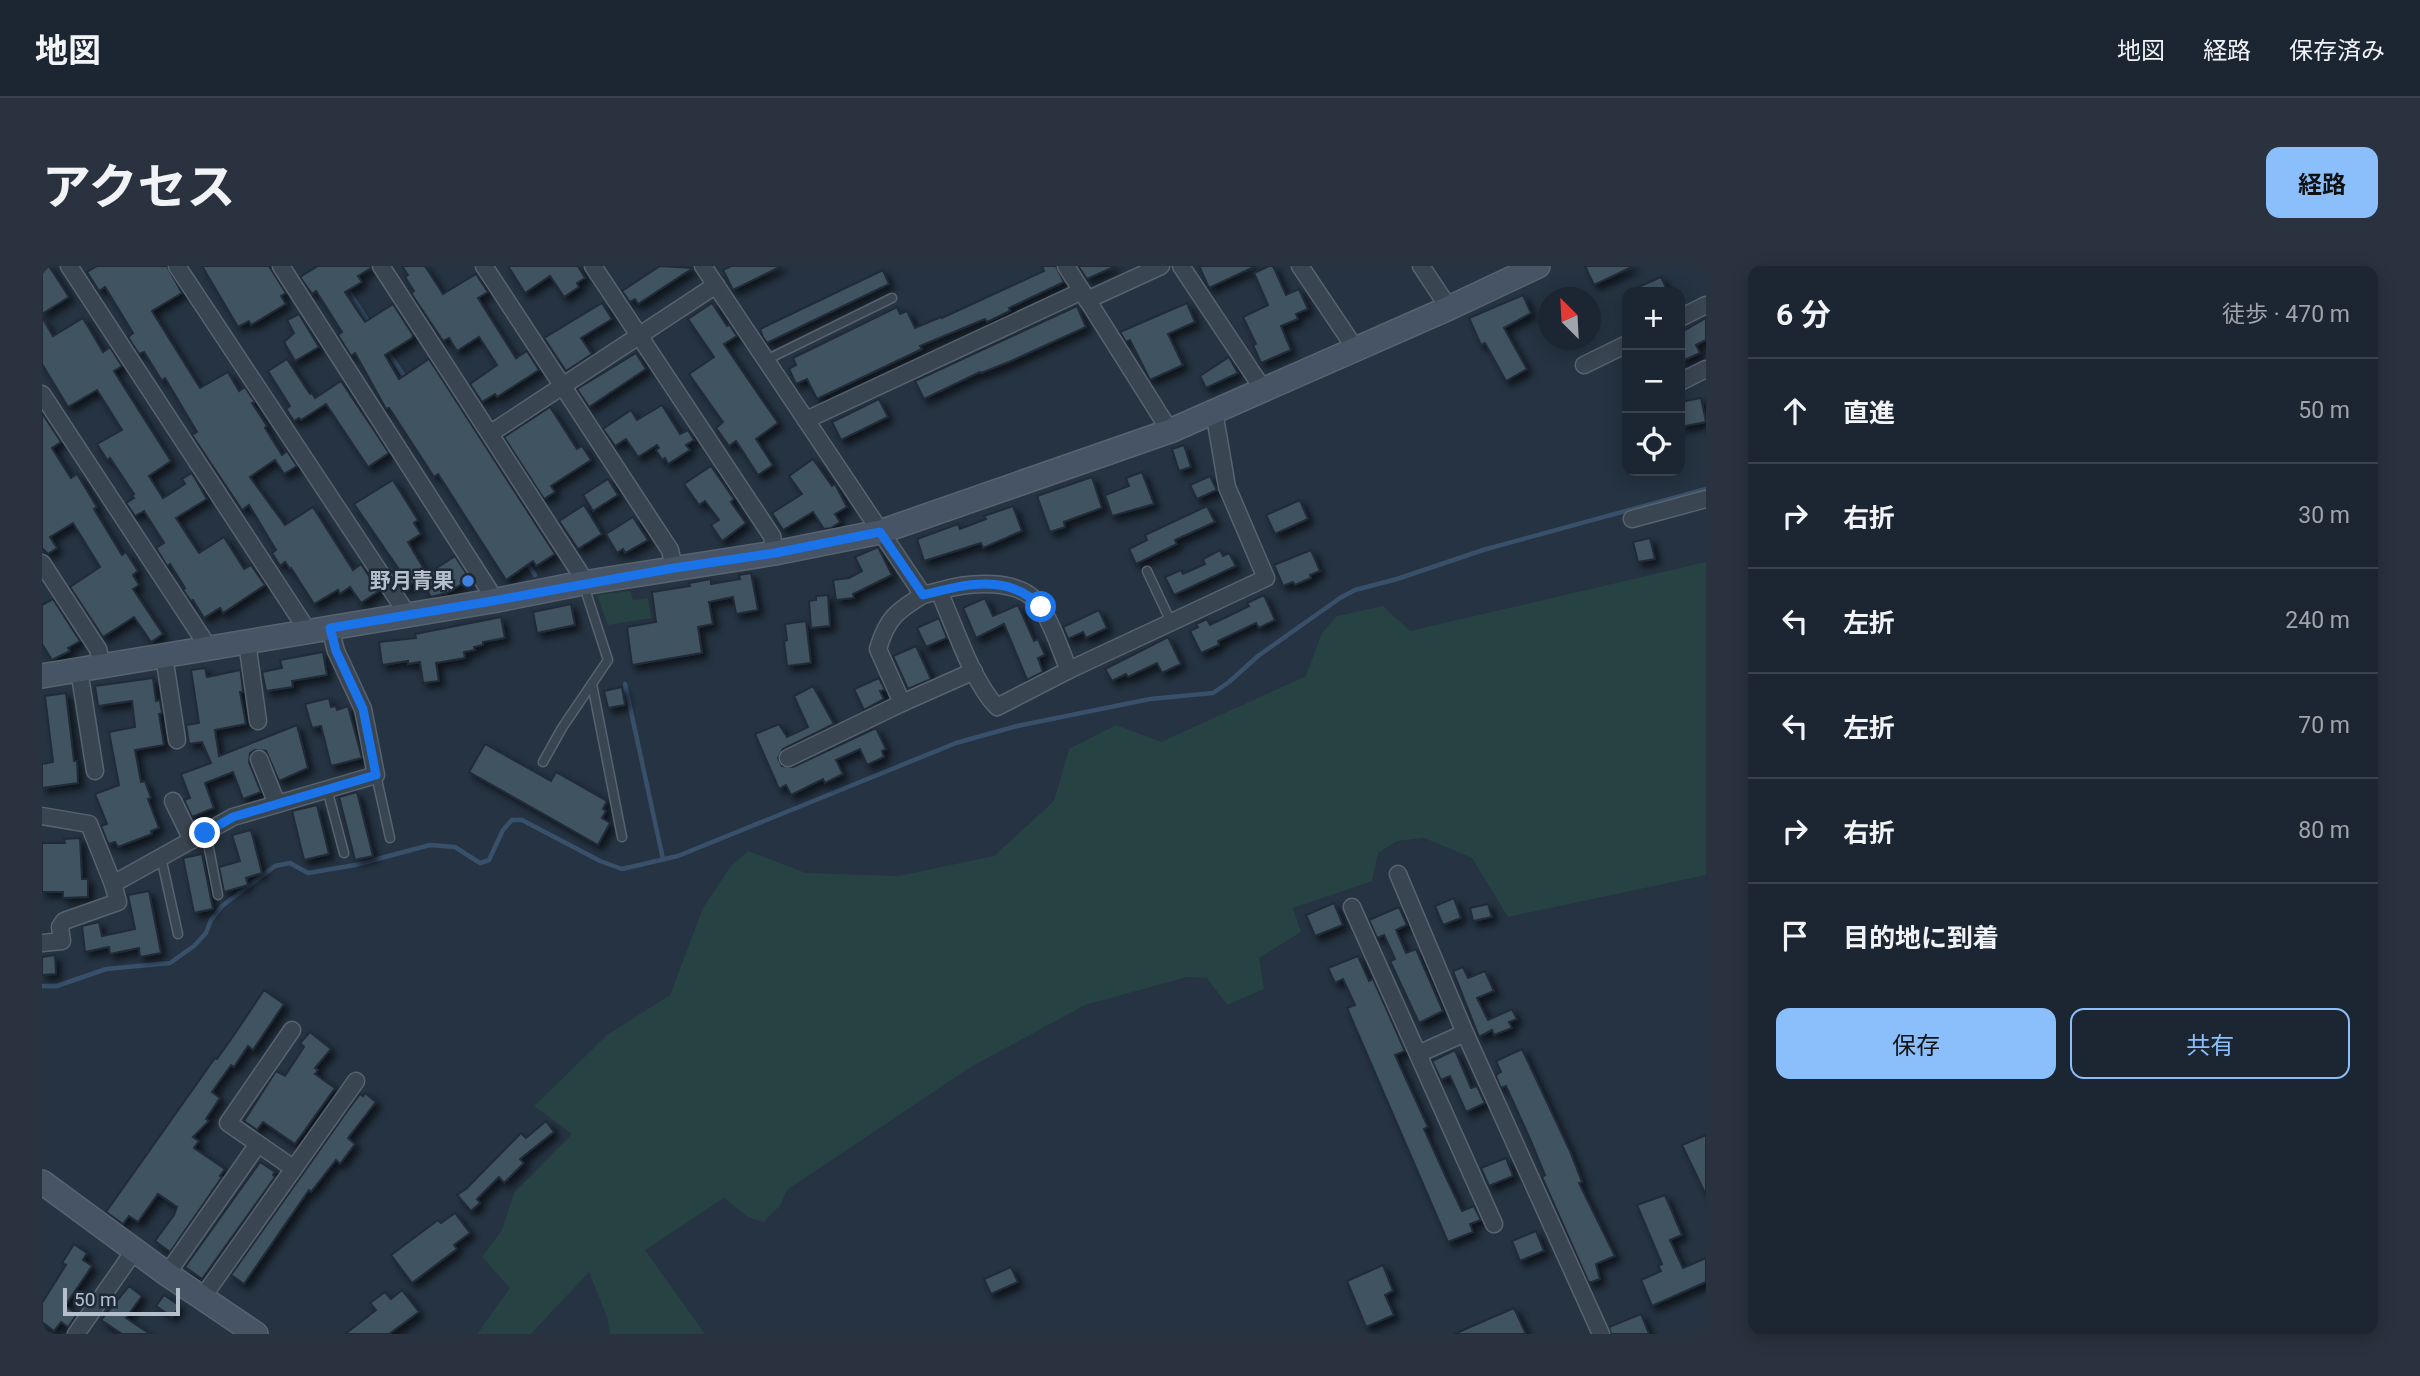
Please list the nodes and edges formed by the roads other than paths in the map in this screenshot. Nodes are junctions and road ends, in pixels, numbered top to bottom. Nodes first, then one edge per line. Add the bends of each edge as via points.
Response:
1 (69, 266) edge
2 (177, 266) edge
3 (381, 266) edge
4 (484, 266) edge
5 (593, 266) edge
6 (1066, 266) edge
7 (1161, 266) edge
8 (1181, 266) edge
9 (1300, 266) edge
10 (1421, 266) edge
11 (1538, 266) edge
12 (706, 267) edge
13 (286, 268) edge
14 (716, 285) junction
15 (1085, 295) junction
16 (892, 298) dead end
17 (1706, 306) edge
18 (1449, 308) junction
19 (1685, 316) edge
20 (639, 337) junction
21 (1622, 346) edge
22 (1355, 348) junction
23 (766, 360) junction
24 (1584, 365) dead end
25 (1706, 369) edge
26 (1685, 380) edge
27 (562, 386) junction
28 (1263, 389) junction
29 (42, 394) edge
30 (1213, 411) junction
31 (806, 420) junction
32 (1170, 430) junction
33 (491, 433) junction
34 (1706, 499) edge
35 (1632, 519) dead end
36 (880, 532) junction
37 (775, 553) junction
38 (42, 563) edge
39 (674, 568) junction
40 (1147, 571) dead end
41 (583, 583) junction
42 (939, 591) junction
43 (923, 595) junction
44 (492, 601) junction
45 (404, 616) junction
46 (1171, 622) junction
47 (330, 628) junction
48 (304, 632) junction
49 (247, 642) junction
50 (204, 649) junction
51 (164, 656) junction
52 (102, 666) junction
53 (79, 670) junction
54 (1069, 670) junction
55 (974, 671) junction
56 (42, 676) edge
57 (592, 684) junction
58 (902, 704) junction
59 (258, 721) dead end
60 (177, 740) dead end
61 (788, 758) dead end
62 (259, 760) dead end
63 (543, 762) dead end
64 (95, 771) dead end
65 (376, 775) junction
66 (327, 789) junction
67 (173, 801) dead end
68 (277, 804) junction
69 (42, 816) edge
70 (199, 836) junction
71 (622, 837) dead end
72 (390, 838) dead end
73 (344, 853) dead end
74 (161, 857) junction
75 (1398, 874) dead end
76 (113, 884) junction
77 (218, 895) dead end
78 (1352, 907) dead end
79 (178, 934) dead end
80 (42, 943) edge
81 (292, 1030) dead end
82 (1465, 1033) junction
83 (1418, 1054) junction
84 (356, 1081) dead end
85 (258, 1144) junction
86 (293, 1168) junction
87 (42, 1182) edge
88 (1494, 1224) dead end
89 (134, 1251) junction
90 (167, 1274) junction
91 (202, 1298) junction
92 (80, 1333) edge
93 (256, 1334) edge
94 (1601, 1334) edge

1 - 48 street via 302,622
2 - 45 street via 395,595
3 - 33 street
4 - 27 street
5 - 20 street
6 - 15 street
7 - 15 street
8 - 28 street
9 - 22 street
10 - 18 street
11 - 18 street
12 - 14 street
13 - 44 street
14 - 20 street
14 - 23 street
15 - 31 street
15 - 32 street
16 - 23 lane
17 - 19 street
18 - 22 street
20 - 27 street
20 - 37 street via 772,536
21 - 24 street
22 - 28 street
23 - 31 street
25 - 26 street
27 - 33 street
27 - 39 street via 670,550
28 - 30 street
29 - 50 street via 203,639
30 - 32 street
30 - 46 street via 1227,487 1266,579
31 - 36 street
32 - 36 street
33 - 41 street
34 - 35 street
36 - 37 street
36 - 43 street
37 - 39 street
38 - 52 street via 98,649
39 - 41 street
40 - 46 lane
41 - 44 street
41 - 57 lane via 608,660
42 - 43 street
42 - 54 street via 990,583 1032,597 1041,607
42 - 55 street
43 - 58 street via 891,618 878,649
44 - 45 street
45 - 47 street
46 - 54 street
47 - 48 street
47 - 65 street via 363,709
48 - 49 street
49 - 50 street
49 - 59 street
50 - 51 street
51 - 52 street
51 - 60 street
52 - 53 street
53 - 56 street
53 - 64 street
54 - 55 street via 997,708
55 - 58 street
57 - 63 lane
57 - 71 lane
58 - 61 street
62 - 68 street
65 - 66 street
65 - 72 lane
66 - 68 street
66 - 73 lane
67 - 70 street
68 - 70 street via 233,817
69 - 76 street via 89,824
70 - 74 street
70 - 77 lane
74 - 76 street
74 - 79 lane
75 - 82 street
76 - 80 street via 118,902 64,921 62,941
78 - 83 street
81 - 85 street via 228,1123
82 - 83 street
82 - 94 street
83 - 88 street
84 - 86 street
85 - 86 street
85 - 90 street
86 - 91 street
87 - 89 street
89 - 90 street
89 - 92 street
90 - 91 street
91 - 93 street

